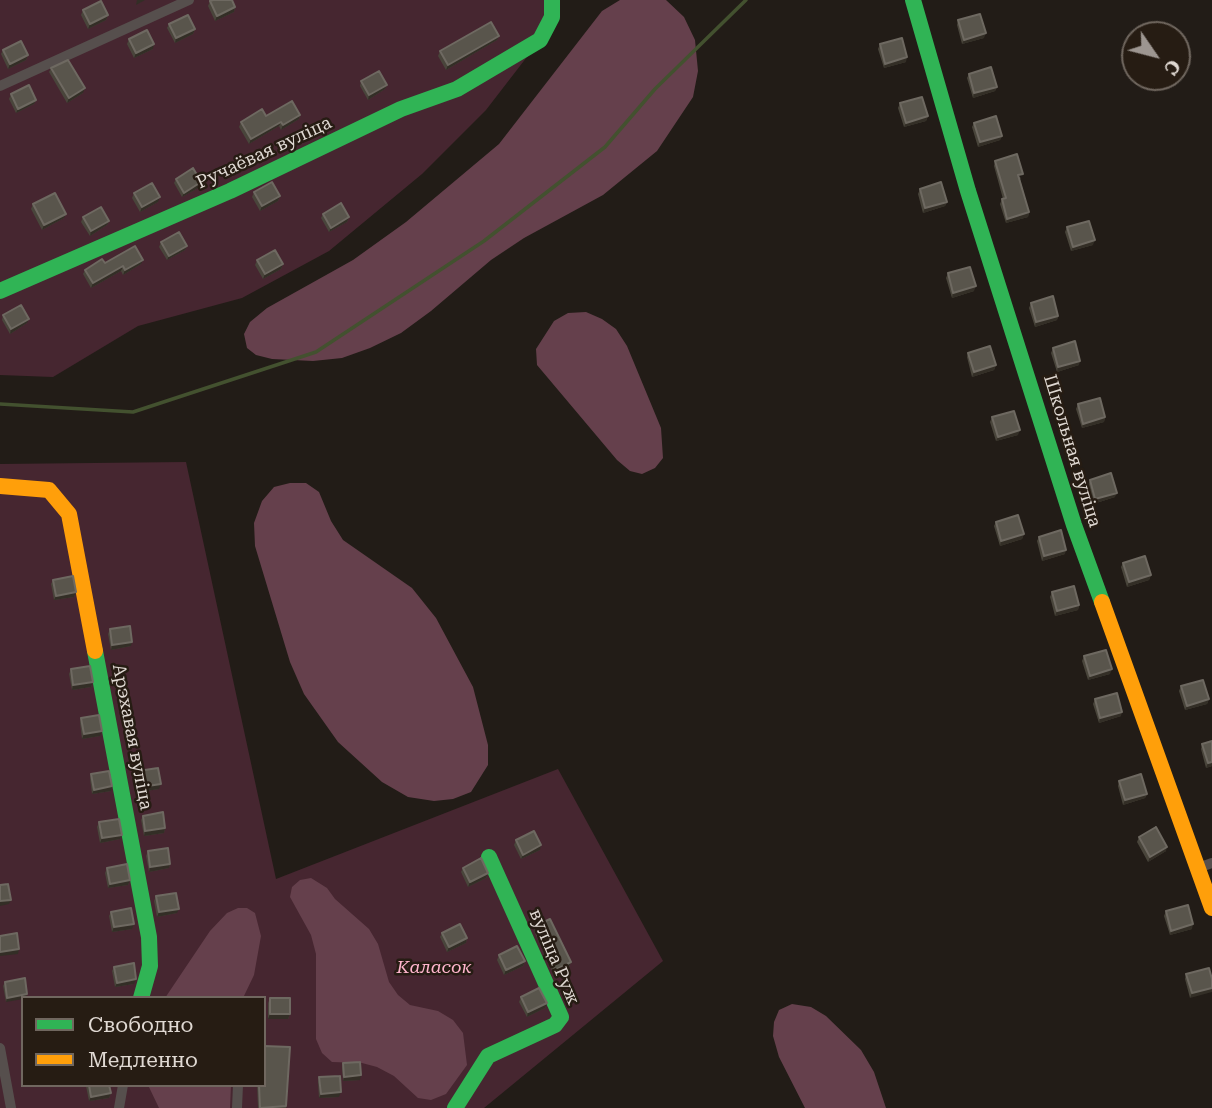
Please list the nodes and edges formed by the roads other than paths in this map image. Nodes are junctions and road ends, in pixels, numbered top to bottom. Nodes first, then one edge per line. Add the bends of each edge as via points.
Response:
1 (188, 0) edge
2 (552, 0) edge
3 (913, 0) edge
4 (0, 86) edge
5 (0, 291) edge
6 (0, 486) edge
7 (489, 857) dead end
8 (1205, 865) edge
9 (1212, 908) edge
10 (141, 996) edge
11 (0, 1048) edge
12 (123, 1087) edge
13 (238, 1087) edge
14 (11, 1108) edge
15 (119, 1108) edge
16 (237, 1108) edge
17 (455, 1108) edge

1 - 4 street
2 - 5 street, Ручаёвая вуліца via 552,18 540,40 457,89 401,109 230,191
3 - 8 street, Школьная вуліца via 1074,525
6 - 10 street, Арэхавая вуліца via 49,490 64,505 72,526 150,951
7 - 17 street, вуліца Руж via 561,1017 555,1025 488,1056
8 - 9 street, Школьная вуліца
11 - 14 street
12 - 15 street
13 - 16 street

